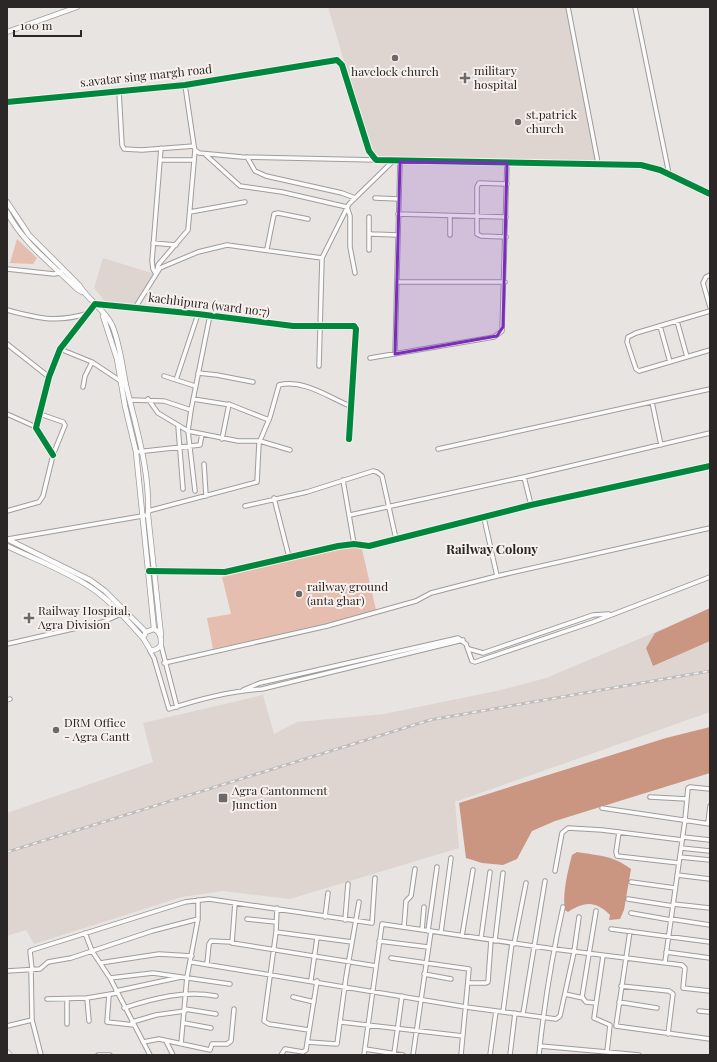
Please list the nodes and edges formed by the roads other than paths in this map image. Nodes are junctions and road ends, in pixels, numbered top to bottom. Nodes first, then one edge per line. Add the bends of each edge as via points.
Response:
1 (77, 7) edge
2 (568, 7) edge
3 (635, 7) edge
4 (7, 32) edge
5 (185, 85) junction
6 (119, 92) junction
7 (7, 102) edge
8 (161, 148) junction
9 (194, 148) junction
10 (205, 154) junction
11 (247, 157) junction
12 (160, 160) junction
13 (194, 160) junction
14 (376, 160) junction
15 (392, 162) junction
16 (400, 162) junction
17 (507, 163) junction
18 (598, 163) junction
19 (669, 174) junction
20 (507, 184) junction
21 (710, 194) edge
22 (355, 198) junction
23 (375, 198) dead end
24 (399, 198) junction
25 (7, 202) edge
26 (245, 202) dead end
27 (347, 207) junction
28 (7, 212) edge
29 (190, 212) junction
30 (398, 214) junction
31 (450, 216) junction
32 (369, 217) dead end
33 (477, 217) junction
34 (506, 217) junction
35 (308, 219) dead end
36 (369, 232) junction
37 (398, 235) junction
38 (450, 236) dead end
39 (506, 238) junction
40 (153, 243) junction
41 (176, 245) junction
42 (267, 249) junction
43 (368, 250) dead end
44 (322, 258) junction
45 (7, 269) edge
46 (62, 271) junction
47 (157, 273) junction
48 (355, 273) dead end
49 (710, 275) edge
50 (397, 282) junction
51 (505, 282) junction
52 (95, 304) junction
53 (710, 307) edge
54 (135, 308) junction
55 (7, 310) edge
56 (710, 311) edge
57 (87, 313) junction
58 (198, 314) junction
59 (210, 315) junction
60 (677, 321) junction
61 (321, 326) junction
62 (660, 326) junction
63 (7, 344) edge
64 (60, 349) junction
65 (710, 350) edge
66 (395, 354) junction
67 (687, 357) junction
68 (370, 358) dead end
69 (92, 362) junction
70 (670, 362) junction
71 (319, 366) dead end
72 (198, 373) junction
73 (164, 376) dead end
74 (49, 377) junction
75 (176, 380) junction
76 (253, 382) dead end
77 (123, 383) junction
78 (195, 386) junction
79 (83, 387) dead end
80 (710, 389) edge
81 (148, 399) junction
82 (193, 399) junction
83 (130, 400) junction
84 (652, 402) junction
85 (229, 404) junction
86 (352, 406) junction
87 (191, 410) junction
88 (7, 414) edge
89 (40, 414) junction
90 (269, 420) junction
91 (178, 426) junction
92 (36, 427) junction
93 (188, 431) junction
94 (710, 433) edge
95 (202, 434) junction
96 (222, 439) junction
97 (349, 439) dead end
98 (260, 441) junction
99 (661, 445) junction
100 (190, 447) junction
101 (179, 448) junction
102 (438, 449) dead end
103 (290, 450) dead end
104 (136, 452) junction
105 (142, 452) junction
106 (53, 455) junction
107 (204, 464) dead end
108 (710, 466) edge
109 (524, 477) junction
110 (343, 480) junction
111 (183, 489) dead end
112 (195, 492) dead end
113 (206, 496) junction
114 (274, 498) junction
115 (532, 505) junction
116 (245, 506) dead end
117 (390, 506) junction
118 (7, 511) edge
119 (146, 514) junction
120 (350, 515) junction
121 (484, 518) junction
122 (710, 528) edge
123 (7, 539) edge
124 (396, 540) junction
125 (354, 544) junction
126 (7, 546) edge
127 (289, 557) junction
128 (151, 571) junction
129 (497, 576) junction
130 (710, 578) edge
131 (127, 611) junction
132 (612, 613) junction
133 (122, 614) junction
134 (154, 629) junction
135 (146, 632) junction
136 (161, 636) junction
137 (143, 638) junction
138 (524, 639) junction
139 (463, 640) junction
140 (7, 644) edge
141 (161, 645) junction
142 (527, 645) junction
143 (469, 649) junction
144 (149, 650) junction
145 (164, 663) junction
146 (244, 690) junction
147 (177, 707) junction
148 (710, 789) edge
149 (650, 797) dead end
150 (687, 799) junction
151 (710, 806) edge
152 (602, 808) dead end
153 (685, 820) junction
154 (709, 823) edge
155 (619, 832) junction
156 (682, 839) junction
157 (710, 840) edge
158 (681, 848) junction
159 (710, 851) edge
160 (680, 857) junction
161 (451, 858) dead end
162 (710, 860) edge
163 (679, 862) junction
164 (437, 867) dead end
165 (415, 869) dead end
166 (472, 870) dead end
167 (555, 871) dead end
168 (490, 872) dead end
169 (503, 873) dead end
170 (677, 875) junction
171 (375, 878) dead end
172 (710, 879) edge
173 (545, 881) dead end
174 (631, 882) dead end
175 (526, 883) dead end
176 (348, 884) dead end
177 (675, 888) junction
178 (328, 893) dead end
179 (628, 899) dead end
180 (198, 900) junction
181 (359, 902) dead end
182 (235, 903) junction
183 (673, 905) junction
184 (424, 907) dead end
185 (563, 907) dead end
186 (277, 908) junction
187 (710, 908) edge
188 (596, 911) dead end
189 (631, 913) dead end
190 (325, 917) junction
191 (579, 918) dead end
192 (198, 919) junction
193 (247, 919) dead end
194 (345, 920) junction
195 (671, 920) junction
196 (355, 921) junction
197 (276, 922) junction
198 (372, 923) junction
199 (382, 924) junction
200 (710, 925) edge
201 (404, 927) junction
202 (611, 929) dead end
203 (422, 930) junction
204 (429, 931) junction
205 (630, 931) junction
206 (276, 932) junction
207 (441, 932) junction
208 (85, 933) junction
209 (462, 936) junction
210 (668, 936) junction
211 (317, 938) junction
212 (481, 938) junction
213 (493, 940) junction
214 (379, 941) junction
215 (231, 942) junction
216 (352, 942) junction
217 (710, 942) edge
218 (513, 943) junction
219 (428, 947) junction
220 (534, 947) junction
221 (554, 949) junction
222 (92, 950) junction
223 (273, 951) junction
224 (574, 952) junction
225 (666, 952) junction
226 (588, 954) junction
227 (192, 956) junction
228 (603, 956) junction
229 (315, 957) junction
230 (391, 958) dead end
231 (710, 958) edge
232 (625, 959) junction
233 (191, 962) junction
234 (348, 962) junction
235 (425, 962) junction
236 (665, 962) junction
237 (100, 964) junction
238 (207, 964) junction
239 (376, 966) junction
240 (32, 969) junction
241 (7, 971) edge
242 (270, 974) junction
243 (424, 974) junction
244 (186, 977) junction
245 (110, 978) junction
246 (452, 979) dead end
247 (311, 980) junction
248 (317, 981) junction
249 (469, 983) junction
250 (230, 984) dead end
251 (345, 986) junction
252 (621, 986) junction
253 (710, 991) edge
254 (117, 992) junction
255 (373, 992) junction
256 (186, 993) junction
257 (565, 994) junction
258 (109, 995) junction
259 (216, 996) dead end
260 (402, 996) junction
261 (293, 997) dead end
262 (87, 998) junction
263 (583, 998) junction
264 (47, 999) dead end
265 (67, 999) junction
266 (420, 999) junction
267 (314, 1002) junction
268 (619, 1002) junction
269 (596, 1003) junction
270 (466, 1007) junction
271 (124, 1008) junction
272 (657, 1008) dead end
273 (234, 1009) dead end
274 (185, 1010) junction
275 (496, 1011) junction
276 (699, 1011) dead end
277 (503, 1012) junction
278 (710, 1012) edge
279 (216, 1014) dead end
280 (515, 1014) junction
281 (523, 1014) junction
282 (543, 1017) junction
283 (32, 1020) junction
284 (89, 1021) dead end
285 (341, 1022) junction
286 (133, 1023) junction
287 (184, 1023) junction
288 (67, 1024) dead end
289 (369, 1025) junction
290 (610, 1025) junction
291 (7, 1026) edge
292 (616, 1026) junction
293 (211, 1028) dead end
294 (397, 1028) junction
295 (309, 1030) junction
296 (417, 1030) junction
297 (668, 1034) junction
298 (463, 1036) junction
299 (710, 1039) edge
300 (166, 1041) junction
301 (143, 1042) junction
302 (308, 1042) junction
303 (181, 1044) junction
304 (540, 1046) junction
305 (365, 1049) junction
306 (607, 1052) junction
307 (394, 1054) junction
308 (41, 1055) edge
309 (98, 1055) edge
310 (110, 1055) edge
311 (150, 1055) edge
312 (173, 1055) edge
313 (281, 1055) edge
314 (364, 1055) edge
315 (403, 1055) edge
316 (413, 1055) edge
317 (461, 1055) edge
318 (490, 1055) edge
319 (510, 1055) edge
320 (539, 1055) edge
321 (638, 1055) edge

1 - 4 street
2 - 18 street
3 - 19 street
5 - 6 street, s.avatar sing margh road
5 - 9 street
5 - 14 street, s.avatar sing margh road via 334,60 340,62 364,135
6 - 7 street, s.avatar sing margh road
6 - 8 street via 123,148
8 - 9 street
8 - 12 street
9 - 10 street
9 - 13 street
10 - 11 street
10 - 27 street via 240,186 282,192
11 - 14 street
11 - 22 street via 255,171 266,176
12 - 13 street
12 - 40 street
13 - 29 street
14 - 15 street
15 - 16 street
15 - 22 street
16 - 17 street
16 - 24 street
17 - 18 street
17 - 20 street
18 - 19 street via 641,165
19 - 21 street
20 - 33 street via 477,185
20 - 34 street
22 - 27 street
23 - 24 street
24 - 30 street
25 - 46 street via 29,235
26 - 29 street
27 - 44 street
27 - 48 street
28 - 46 street via 23,235
29 - 41 street via 187,233
30 - 31 street
30 - 37 street
31 - 33 street
31 - 38 street
32 - 36 street
33 - 34 street
33 - 39 street via 478,236
34 - 39 street
35 - 42 street via 274,214
36 - 37 street via 374,235
36 - 43 street
37 - 50 street
39 - 51 street
40 - 41 street
40 - 47 street via 152,267
41 - 47 street via 158,266
42 - 44 street
42 - 47 street via 227,245 165,264
44 - 61 street
45 - 46 street via 54,274
46 - 52 street via 79,285
47 - 54 street
49 - 53 street via 706,276 703,283
50 - 51 street
50 - 66 street
51 - 66 street via 503,327 497,336
52 - 54 street, kachhipura (ward no:7)
52 - 57 street
52 - 77 street via 102,311
54 - 58 street, kachhipura (ward no:7)
55 - 57 street via 54,320
56 - 60 street
57 - 64 street
58 - 59 street, kachhipura (ward no:7)
58 - 75 street
59 - 61 street, kachhipura (ward no:7) via 274,324
59 - 72 street
60 - 62 street
60 - 67 street
61 - 71 street
61 - 86 street, kachhipura (ward no:7) via 352,325 356,329
62 - 70 street
62 - 70 street via 630,336 627,342 637,370 642,371
63 - 74 street
64 - 69 street
64 - 74 street
65 - 67 street
66 - 68 street
67 - 70 street
69 - 77 street
69 - 79 street
72 - 76 street
72 - 78 street
73 - 75 street
74 - 89 street
75 - 78 street
77 - 83 street
77 - 104 street
78 - 82 street
80 - 84 street
81 - 83 street
81 - 87 street via 164,401
81 - 91 street via 158,413
82 - 85 street
82 - 87 street
83 - 105 street
84 - 99 street
84 - 102 street
85 - 90 street
85 - 96 street
86 - 90 street via 313,389 296,384 281,384
86 - 97 street, kachhipura (ward no:7)
87 - 93 street
88 - 92 street
89 - 92 street
89 - 106 street via 65,424
90 - 98 street
91 - 93 street
91 - 101 street
92 - 106 street
93 - 95 street
93 - 100 street
94 - 99 street
95 - 96 street
95 - 100 street via 200,444
96 - 98 street
98 - 103 street
98 - 113 street via 257,454 257,482
99 - 109 street
100 - 101 street
100 - 112 street
101 - 105 street
101 - 111 street
104 - 105 street
104 - 119 street
105 - 119 street via 148,499
106 - 118 street via 41,500
107 - 113 street
108 - 115 street
109 - 115 street
109 - 117 street
110 - 114 street via 307,492
110 - 117 street via 373,471 380,473
110 - 120 street
113 - 119 street
114 - 116 street
114 - 127 street
115 - 121 street
117 - 120 street
117 - 124 street
119 - 123 street
119 - 128 street
120 - 125 street
121 - 124 street
121 - 129 street
122 - 129 street
123 - 131 street via 90,580
124 - 125 street via 369,546
125 - 127 street
126 - 133 street via 91,588
127 - 128 street via 225,572
128 - 134 street
128 - 136 street
129 - 145 street via 431,593 416,601 327,626
130 - 132 street
131 - 133 street
131 - 135 street
132 - 138 street via 593,615
132 - 142 street
133 - 137 street
133 - 140 street via 103,622
134 - 135 street
134 - 136 street
135 - 137 street
136 - 141 street
137 - 144 street
138 - 142 street
138 - 143 street via 483,653
139 - 143 street
139 - 146 street via 262,689
139 - 146 street via 458,638 260,683
141 - 144 street via 157,649
141 - 145 street
142 - 143 street via 475,662 472,661
144 - 147 street via 154,658 168,709
145 - 147 street
146 - 147 street
148 - 150 street via 689,787
149 - 150 street
150 - 153 street
151 - 154 street
152 - 153 street
153 - 154 street
153 - 156 street
155 - 156 street
155 - 163 street via 617,856
155 - 167 street via 565,829
156 - 157 street
156 - 158 street
158 - 159 street
158 - 160 street
160 - 162 street
160 - 163 street
161 - 207 street
163 - 170 street
164 - 204 street
165 - 201 street via 411,896 406,901
166 - 209 street
168 - 212 street
169 - 213 street
170 - 172 street
170 - 177 street
171 - 198 street
173 - 220 street
174 - 177 street
175 - 218 street
176 - 194 street
177 - 183 street
178 - 190 street
179 - 183 street
180 - 182 street
180 - 192 street
180 - 208 street via 184,902
181 - 196 street
182 - 186 street
182 - 215 street
183 - 187 street
183 - 195 street
184 - 203 street
185 - 221 street
186 - 190 street
186 - 197 street
188 - 226 street
189 - 195 street
190 - 194 street
191 - 224 street
192 - 222 street
192 - 227 street
193 - 197 street
194 - 196 street
195 - 200 street
195 - 210 street
196 - 198 street
196 - 216 street
197 - 206 street
198 - 199 street
199 - 201 street
199 - 214 street
201 - 203 street
202 - 205 street
203 - 204 street
204 - 207 street
204 - 219 street
205 - 210 street
205 - 232 street
206 - 211 street
206 - 223 street
207 - 209 street
208 - 222 street
208 - 240 street via 31,950
209 - 212 street
210 - 217 street
210 - 225 street
211 - 216 street
211 - 229 street
212 - 213 street
213 - 218 street
213 - 249 street via 488,982
214 - 219 street
214 - 239 street
215 - 223 street
215 - 238 street via 211,941
216 - 234 street
218 - 220 street
218 - 277 street
219 - 235 street
220 - 221 street
220 - 281 street
221 - 224 street
221 - 282 street
222 - 237 street
222 - 240 street via 48,962 40,969
223 - 229 street
223 - 242 street
224 - 226 street
224 - 257 street
225 - 231 street
225 - 236 street
226 - 228 street
226 - 263 street
227 - 233 street
227 - 237 street via 159,954
228 - 232 street
228 - 269 street
229 - 234 street
229 - 247 street
230 - 235 street
232 - 236 street
232 - 252 street
233 - 238 street
233 - 244 street
234 - 239 street
234 - 251 street
235 - 243 street
235 - 249 street via 468,968
236 - 253 street via 685,966 684,988
237 - 245 street
238 - 242 street
239 - 255 street
240 - 241 street
240 - 283 street
242 - 247 street
242 - 295 street via 264,1021
243 - 246 street
243 - 266 street
244 - 245 street via 153,973
244 - 250 street
244 - 254 street
244 - 256 street
245 - 254 street
247 - 248 street
248 - 251 street
248 - 267 street
249 - 270 street
251 - 255 street
251 - 285 street
252 - 268 street
252 - 297 street via 668,991 673,994
254 - 258 street
254 - 271 street
255 - 260 street
255 - 289 street
256 - 259 street
256 - 271 street via 144,1001
256 - 274 street
257 - 263 street
257 - 282 street via 559,1017
258 - 262 street
258 - 286 street via 106,1021
260 - 266 street
260 - 294 street
261 - 267 street
262 - 265 street
262 - 284 street
263 - 269 street via 586,1002
264 - 265 street
265 - 288 street
266 - 270 street
266 - 296 street
267 - 295 street
268 - 272 street
268 - 292 street
269 - 290 street via 595,1020
270 - 275 street
270 - 298 street
271 - 286 street
273 - 303 street via 230,1043 212,1044 210,1050
274 - 279 street
274 - 286 street via 156,1015
274 - 287 street
275 - 277 street
275 - 318 street
276 - 278 street
277 - 280 street
280 - 281 street
280 - 319 street
281 - 282 street
282 - 304 street
283 - 291 street
283 - 308 street
285 - 289 street
285 - 302 street via 337,1044
286 - 301 street
287 - 293 street
287 - 303 street
289 - 294 street
289 - 305 street
290 - 292 street
290 - 306 street
292 - 297 street
294 - 296 street
294 - 307 street
295 - 302 street
296 - 298 street
296 - 316 street
297 - 299 street
298 - 317 street
300 - 301 street via 159,1039
300 - 303 street
300 - 312 street
301 - 311 street
302 - 313 street via 304,1052 285,1049
304 - 306 street
304 - 320 street
305 - 307 street
305 - 314 street
306 - 321 street
307 - 315 street
309 - 310 street

